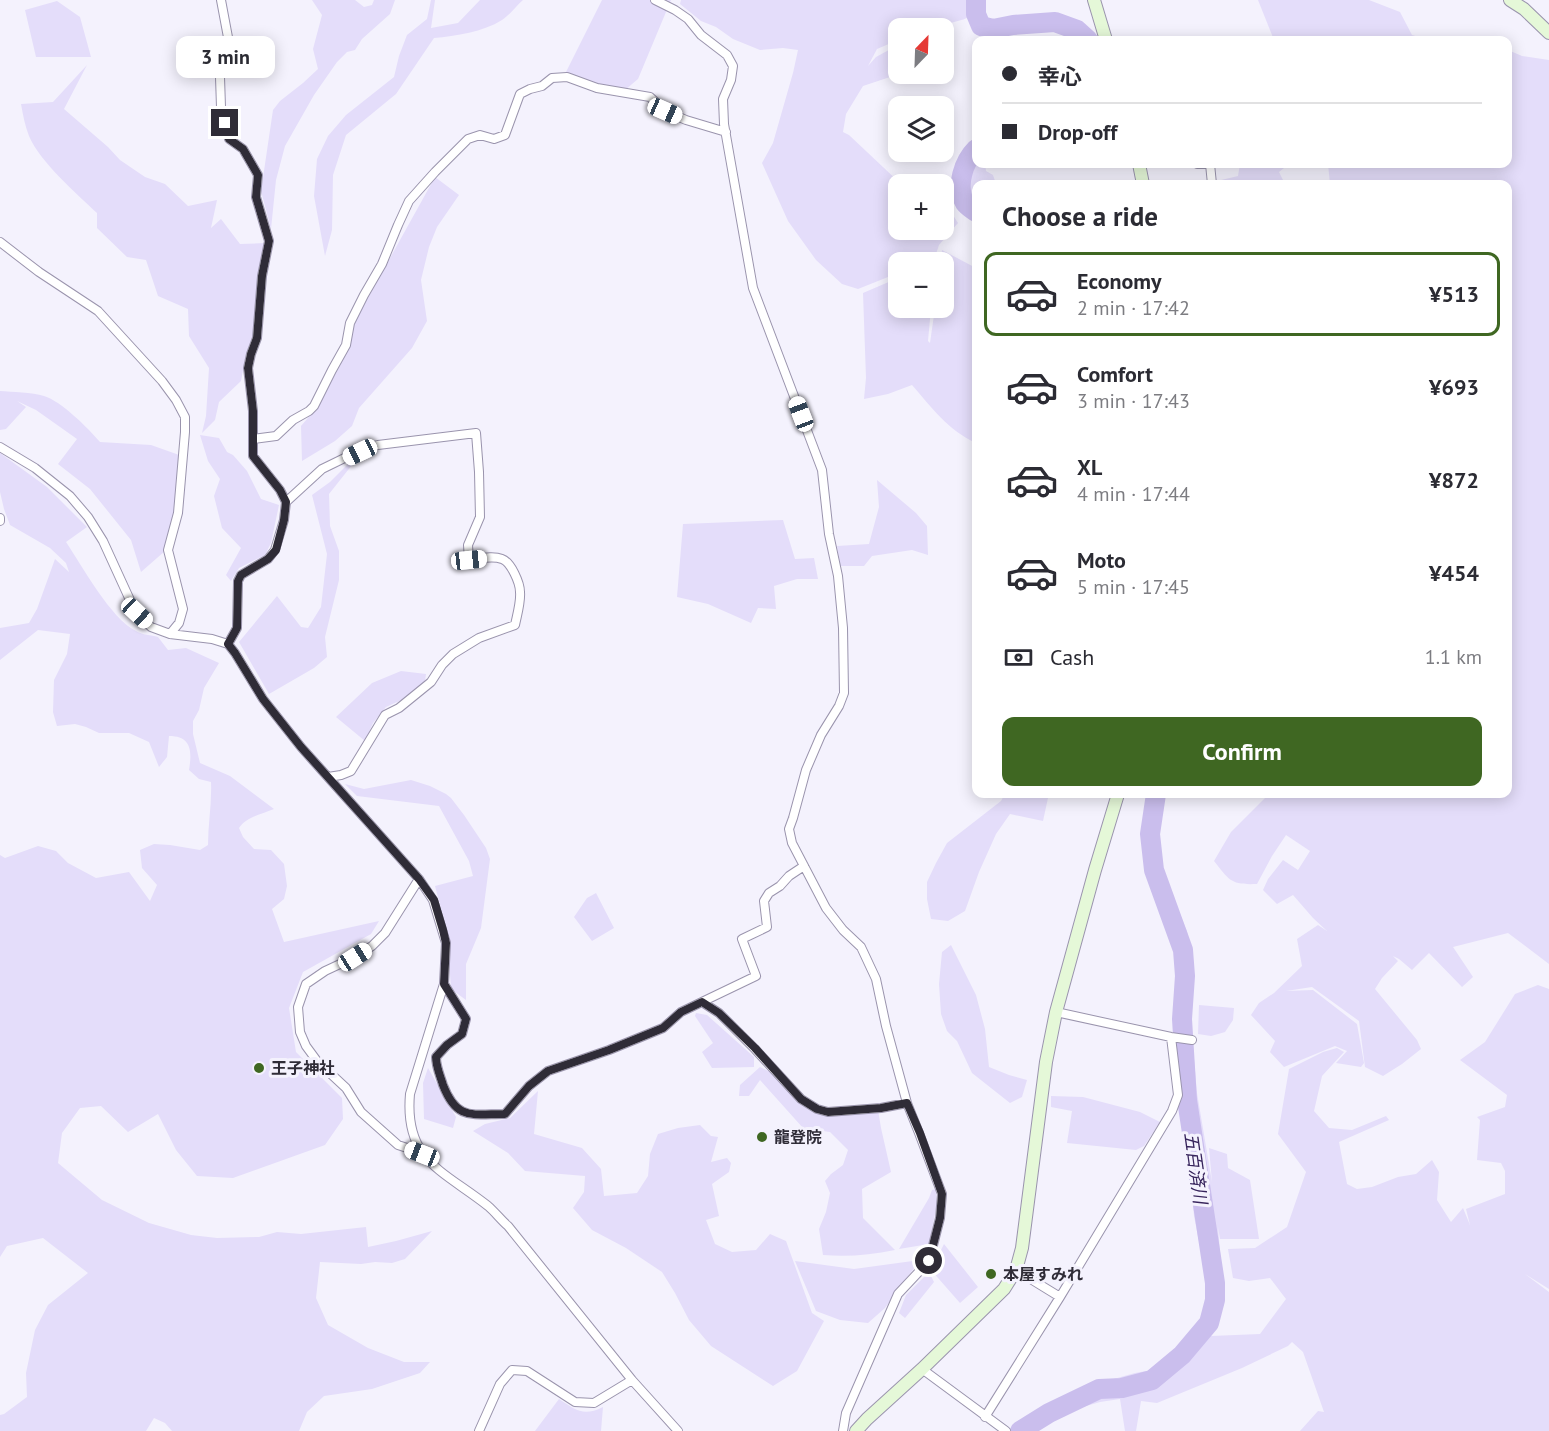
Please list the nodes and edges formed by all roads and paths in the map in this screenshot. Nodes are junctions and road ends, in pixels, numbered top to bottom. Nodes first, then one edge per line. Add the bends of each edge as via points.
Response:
1 (221, 0) edge
2 (655, 0) edge
3 (1094, 0) edge
4 (1510, 0) edge
5 (1549, 33) edge
6 (1105, 36) edge
7 (726, 132) junction
8 (0, 242) edge
9 (253, 439) junction
10 (0, 447) edge
11 (286, 502) junction
12 (170, 634) junction
13 (228, 644) junction
14 (328, 777) junction
15 (1117, 798) edge
16 (804, 866) junction
17 (419, 879) junction
18 (444, 984) junction
19 (702, 1002) junction
20 (1056, 1011) junction
21 (1171, 1037) junction
22 (1192, 1040) dead end
23 (907, 1103) junction
24 (422, 1154) junction
25 (1016, 1270) junction
26 (1060, 1297) junction
27 (922, 1369) junction
28 (632, 1380) junction
29 (985, 1417) junction
30 (479, 1431) edge
31 (678, 1431) edge
32 (843, 1431) edge
33 (856, 1431) edge
34 (1006, 1431) edge

1 - 9 street via 230,48 220,77 221,107 229,139 243,149 258,175 256,197 269,241 257,338 248,368
2 - 7 street via 688,19 701,35 728,55 733,66 723,99
3 - 6 street
4 - 5 street
7 - 9 street via 665,111 650,97 597,88 567,77 552,78 520,94 505,135 468,139 409,201 382,264 350,323 346,345 314,406 276,436
7 - 16 street via 753,288 822,470 838,576 844,693 806,770 789,829
8 - 12 street via 98,311 162,381 184,417 178,513 168,550 183,609
9 - 11 street via 253,456
10 - 12 street via 70,496 103,541 135,611 151,627
11 - 13 street via 276,550 238,581 237,628
11 - 14 street via 322,469 365,448 476,433 480,517 468,546 469,560 493,557 508,561 520,591 515,625 479,638 453,654 431,682 385,715 351,771
12 - 13 street
13 - 14 street via 263,699
14 - 17 street
15 - 20 street
16 - 19 street via 764,901 767,927 742,939 756,976
16 - 23 street via 826,908 868,960
17 - 18 street via 434,900 442,926 446,943
17 - 24 street via 385,933 355,957 306,984 298,1007 300,1032 317,1061 346,1088 361,1112 398,1144
18 - 19 street via 466,1019 462,1034 436,1057 436,1066 449,1099 469,1114 505,1114 548,1071 663,1028 681,1012
18 - 24 street via 410,1094 412,1135
19 - 23 street via 755,1048 801,1099 817,1109 828,1112
20 - 21 street
20 - 25 street
21 - 22 street
21 - 26 street via 1178,1095 1172,1111
23 - 32 street via 942,1194 940,1218 929,1261 898,1294 846,1413
24 - 28 street via 508,1226
25 - 26 street
25 - 27 street via 1004,1289
26 - 29 street
27 - 29 street
27 - 33 street
28 - 30 street via 594,1403 575,1402 527,1371 512,1370 500,1384
28 - 31 street
29 - 34 street

